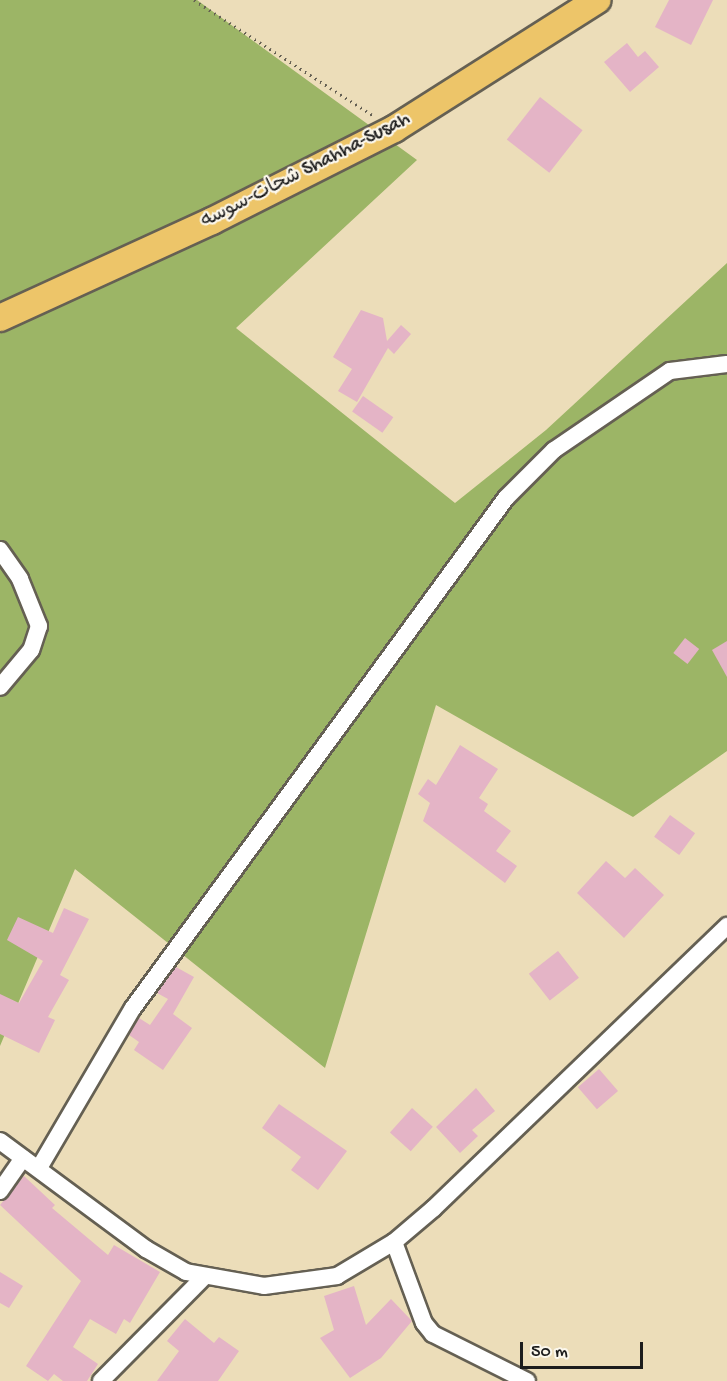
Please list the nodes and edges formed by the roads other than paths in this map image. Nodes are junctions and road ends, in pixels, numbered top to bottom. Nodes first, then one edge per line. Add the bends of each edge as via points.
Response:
1 (597, 0) edge
2 (0, 318) edge
3 (727, 364) edge
4 (0, 550) edge
5 (0, 687) edge
6 (727, 926) edge
7 (0, 1141) edge
8 (23, 1158) junction
9 (39, 1168) junction
10 (0, 1191) edge
11 (394, 1242) junction
12 (204, 1277) junction
13 (101, 1381) edge
14 (527, 1381) edge

1 - 2 main road, شحات-سوسه Shahha-Susah via 394,129 212,221
3 - 9 street via 670,370 554,450 506,498 133,1008
4 - 5 street via 20,579 39,626 31,650
6 - 11 street
7 - 8 street
8 - 9 street
8 - 10 street
9 - 12 street via 146,1249
11 - 12 street via 337,1276 303,1284 264,1286
11 - 14 street via 423,1323 433,1334
12 - 13 street

